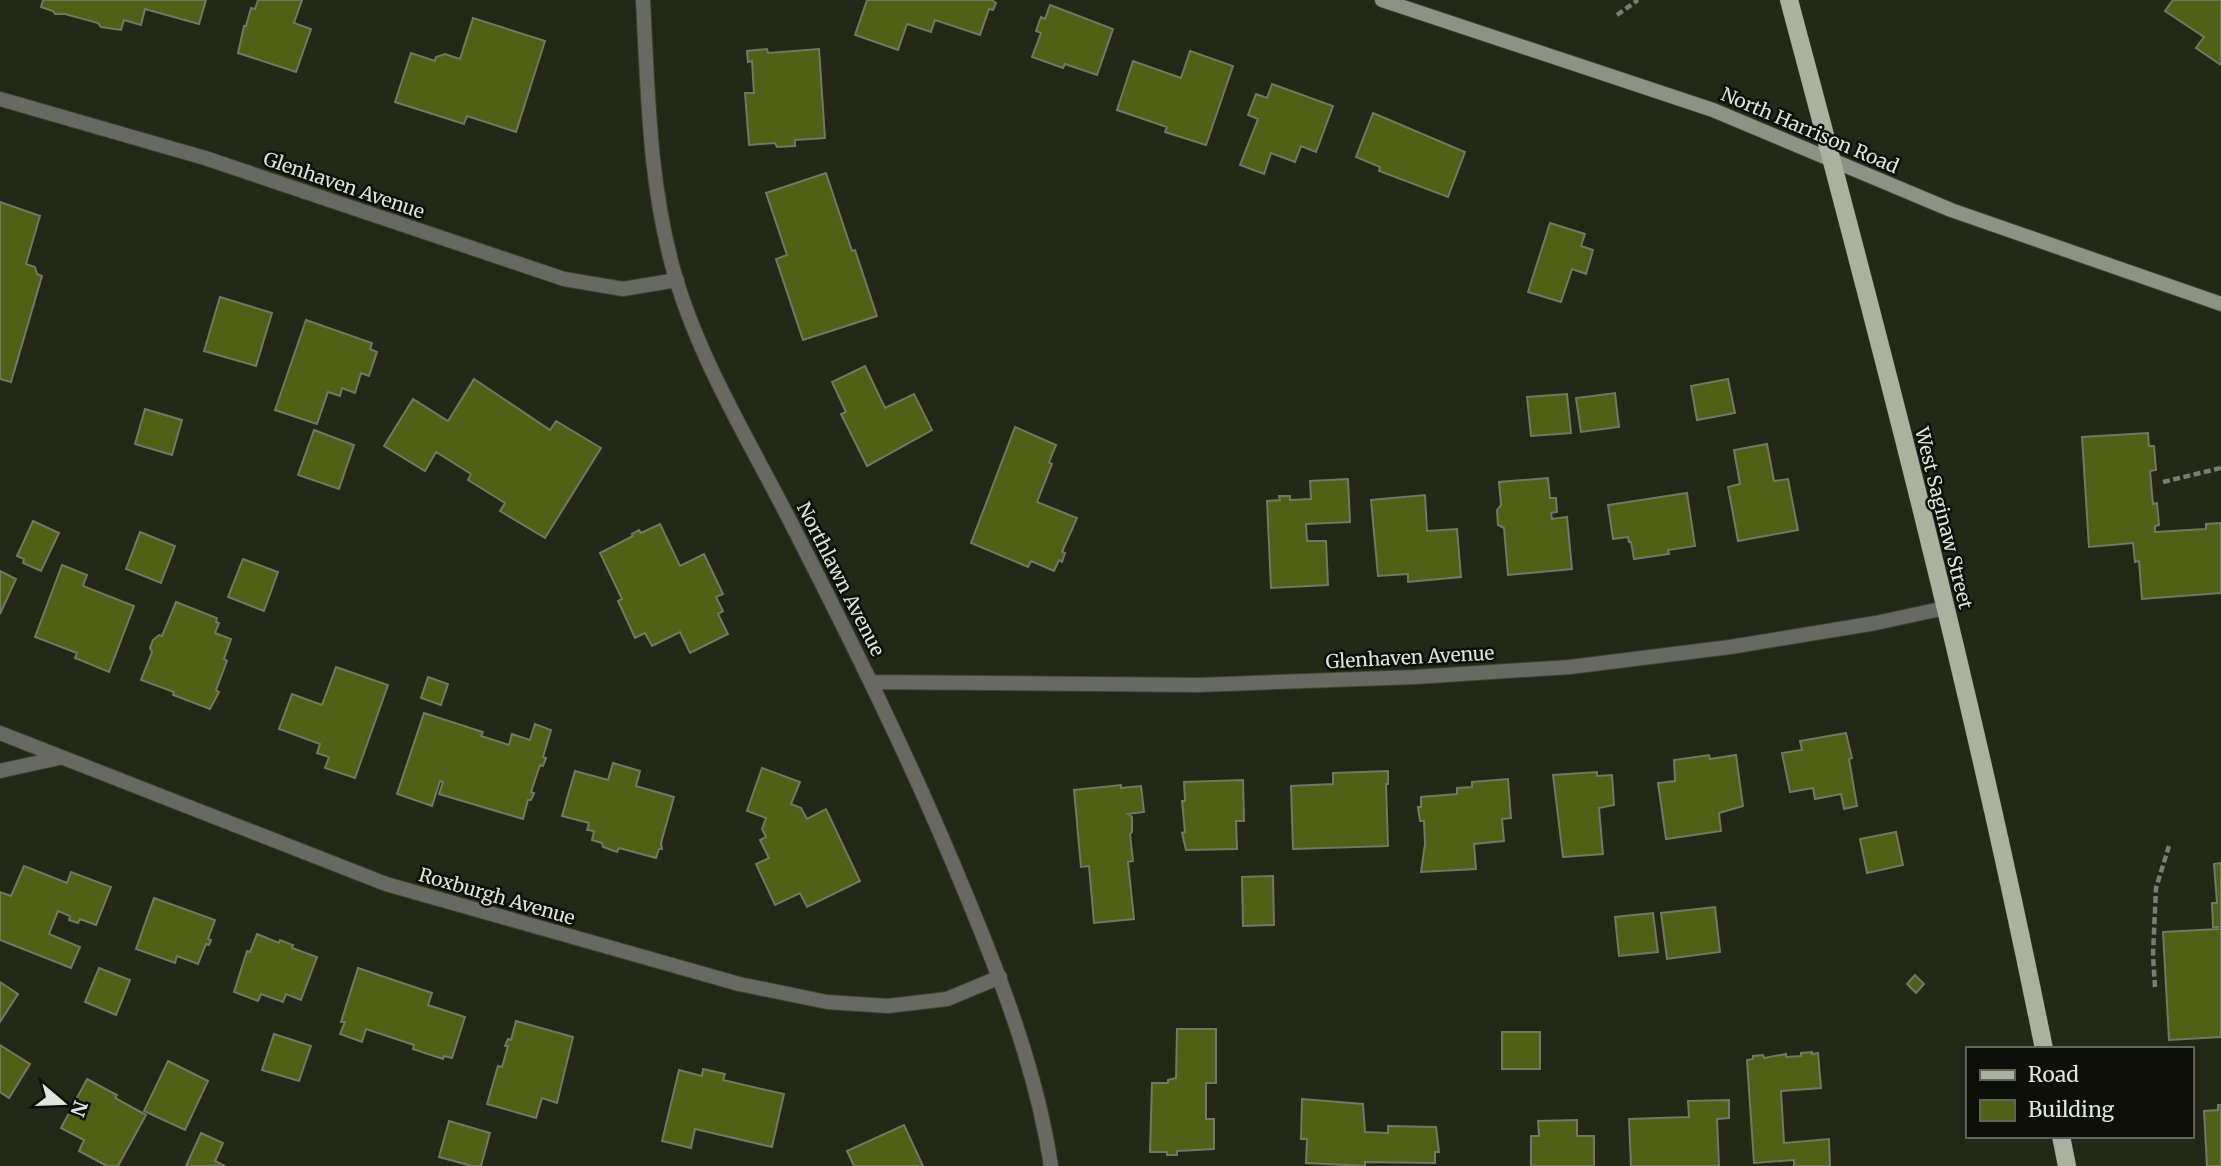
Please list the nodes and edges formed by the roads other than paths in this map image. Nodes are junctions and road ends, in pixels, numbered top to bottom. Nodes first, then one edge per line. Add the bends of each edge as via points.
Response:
1 (643, 0) edge
2 (1382, 0) edge
3 (1789, 0) edge
4 (0, 99) edge
5 (1832, 161) junction
6 (677, 280) junction
7 (2221, 304) edge
8 (1945, 608) junction
9 (872, 682) junction
10 (0, 733) edge
11 (60, 758) junction
12 (0, 771) edge
13 (1000, 977) junction
14 (2044, 1047) edge
15 (2061, 1138) edge
16 (1051, 1166) edge
17 (2067, 1166) edge

1 - 6 street, Northlawn Avenue via 651,156
2 - 5 street, North Harrison Road via 1713,110
3 - 5 main road, West Saginaw Street
4 - 6 street, Glenhaven Avenue via 205,158 564,279 623,289
5 - 7 street, North Harrison Road via 1951,210
5 - 8 main road, West Saginaw Street
6 - 9 street, Northlawn Avenue via 709,362
8 - 9 street, Glenhaven Avenue via 1755,643 1570,667 1198,685
8 - 14 main road, West Saginaw Street
9 - 13 street, Northlawn Avenue
10 - 11 street, Roxburgh Avenue
11 - 12 street
11 - 13 street, Roxburgh Avenue via 386,884 738,984 827,1002 888,1006 947,999
13 - 16 street, Northlawn Avenue via 1026,1057
15 - 17 main road

